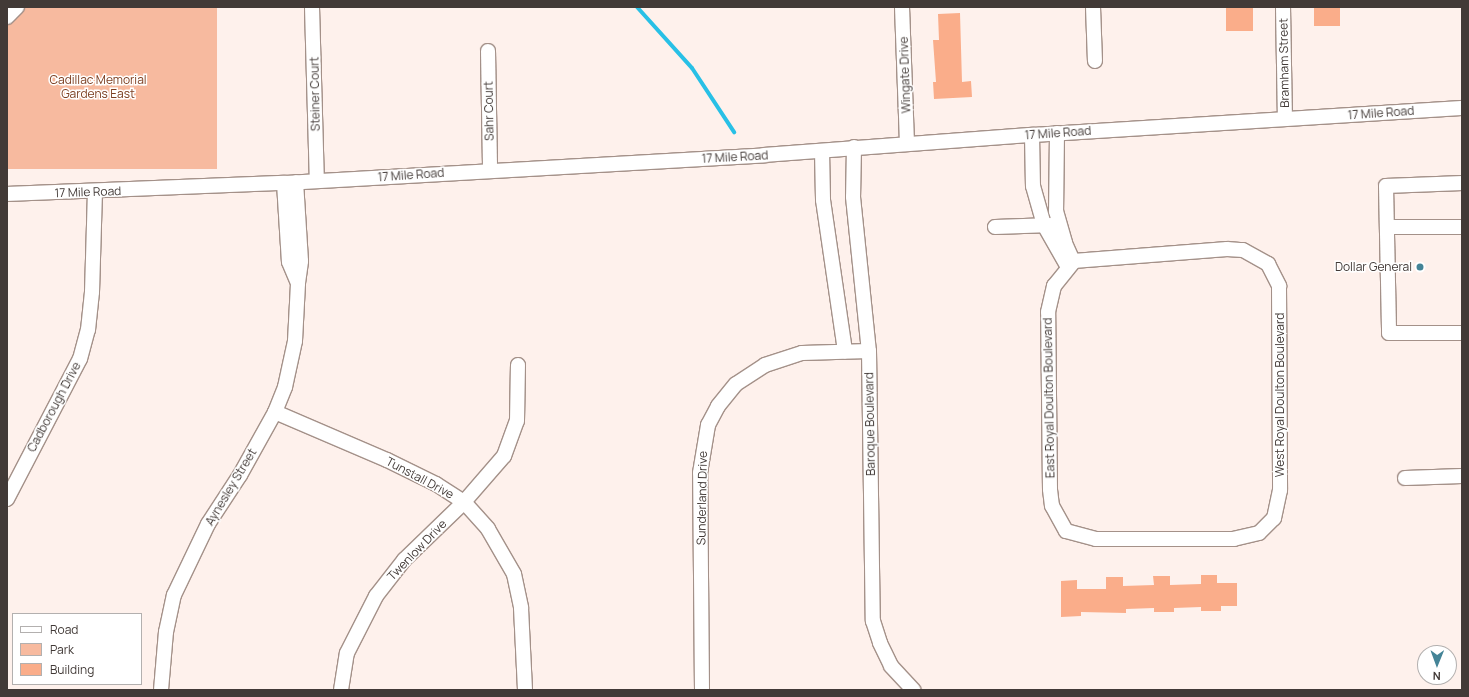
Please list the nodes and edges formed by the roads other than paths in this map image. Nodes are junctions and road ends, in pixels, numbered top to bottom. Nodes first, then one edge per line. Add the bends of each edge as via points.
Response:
1 (17, 7) edge
2 (312, 7) edge
3 (902, 7) edge
4 (1093, 7) edge
5 (1283, 7) edge
6 (7, 17) edge
7 (488, 51) dead end
8 (1095, 61) dead end
9 (1462, 108) edge
10 (1285, 119) junction
11 (1057, 133) junction
12 (1032, 135) junction
13 (907, 144) junction
14 (854, 148) junction
15 (822, 151) junction
16 (490, 170) junction
17 (317, 181) junction
18 (290, 183) junction
19 (1462, 183) edge
20 (95, 192) junction
21 (7, 194) edge
22 (1059, 224) junction
23 (1044, 225) junction
24 (995, 227) dead end
25 (1386, 227) junction
26 (1462, 227) edge
27 (1071, 264) junction
28 (1462, 333) edge
29 (869, 351) junction
30 (845, 352) junction
31 (518, 365) dead end
32 (275, 412) junction
33 (1462, 476) edge
34 (1405, 478) dead end
35 (8, 495) edge
36 (464, 502) junction
37 (1269, 526) joint
38 (161, 690) edge
39 (341, 690) edge
40 (525, 690) edge
41 (702, 690) edge
42 (913, 690) edge

1 - 6 street
2 - 17 street, Steiner Court
3 - 13 street, Wingate Drive
4 - 8 street
5 - 10 street, Bramham Street
7 - 16 street, Sahr Court
9 - 10 street, 17 Mile Road
10 - 11 street, 17 Mile Road
11 - 12 street, 17 Mile Road
11 - 22 street via 1055,186
12 - 13 street, 17 Mile Road
12 - 23 street via 1033,186
13 - 14 street, 17 Mile Road
14 - 15 street, 17 Mile Road
14 - 29 street, Baroque Boulevard via 853,198
15 - 16 street, 17 Mile Road
15 - 30 street via 823,200
16 - 17 street, 17 Mile Road
17 - 18 street, 17 Mile Road
18 - 20 street, 17 Mile Road
18 - 32 street, Aynesley Street via 301,261 295,341 285,387
19 - 25 street via 1386,186
20 - 21 street, 17 Mile Road
20 - 35 street, Cadborough Drive via 92,292 88,330 80,359
22 - 23 street
22 - 27 street
23 - 24 street
23 - 27 street
25 - 26 street
25 - 28 street via 1389,332
27 - 37 street, West Royal Doulton Boulevard via 1228,248 1243,250 1268,264 1279,286 1280,490 1277,510
27 - 37 street, East Royal Doulton Boulevard via 1054,286 1048,312 1050,494 1052,506 1066,531 1096,539 1234,539 1259,533
29 - 30 street, Sunderland Drive
29 - 42 street, Baroque Boulevard via 874,621 880,643 891,666
30 - 41 street, Sunderland Drive via 802,353 765,365 731,390 708,425 700,473
31 - 36 street, Twenlow Drive via 518,406 513,438 504,456
32 - 36 street, Tunstall Drive via 387,460 436,484
32 - 38 street, Aynesley Street via 240,475 208,524 174,595 166,632
33 - 34 street
36 - 39 street, Twenlow Drive via 404,560 376,596 347,653
36 - 40 street, Tunstall Drive via 488,529 514,574 521,608

